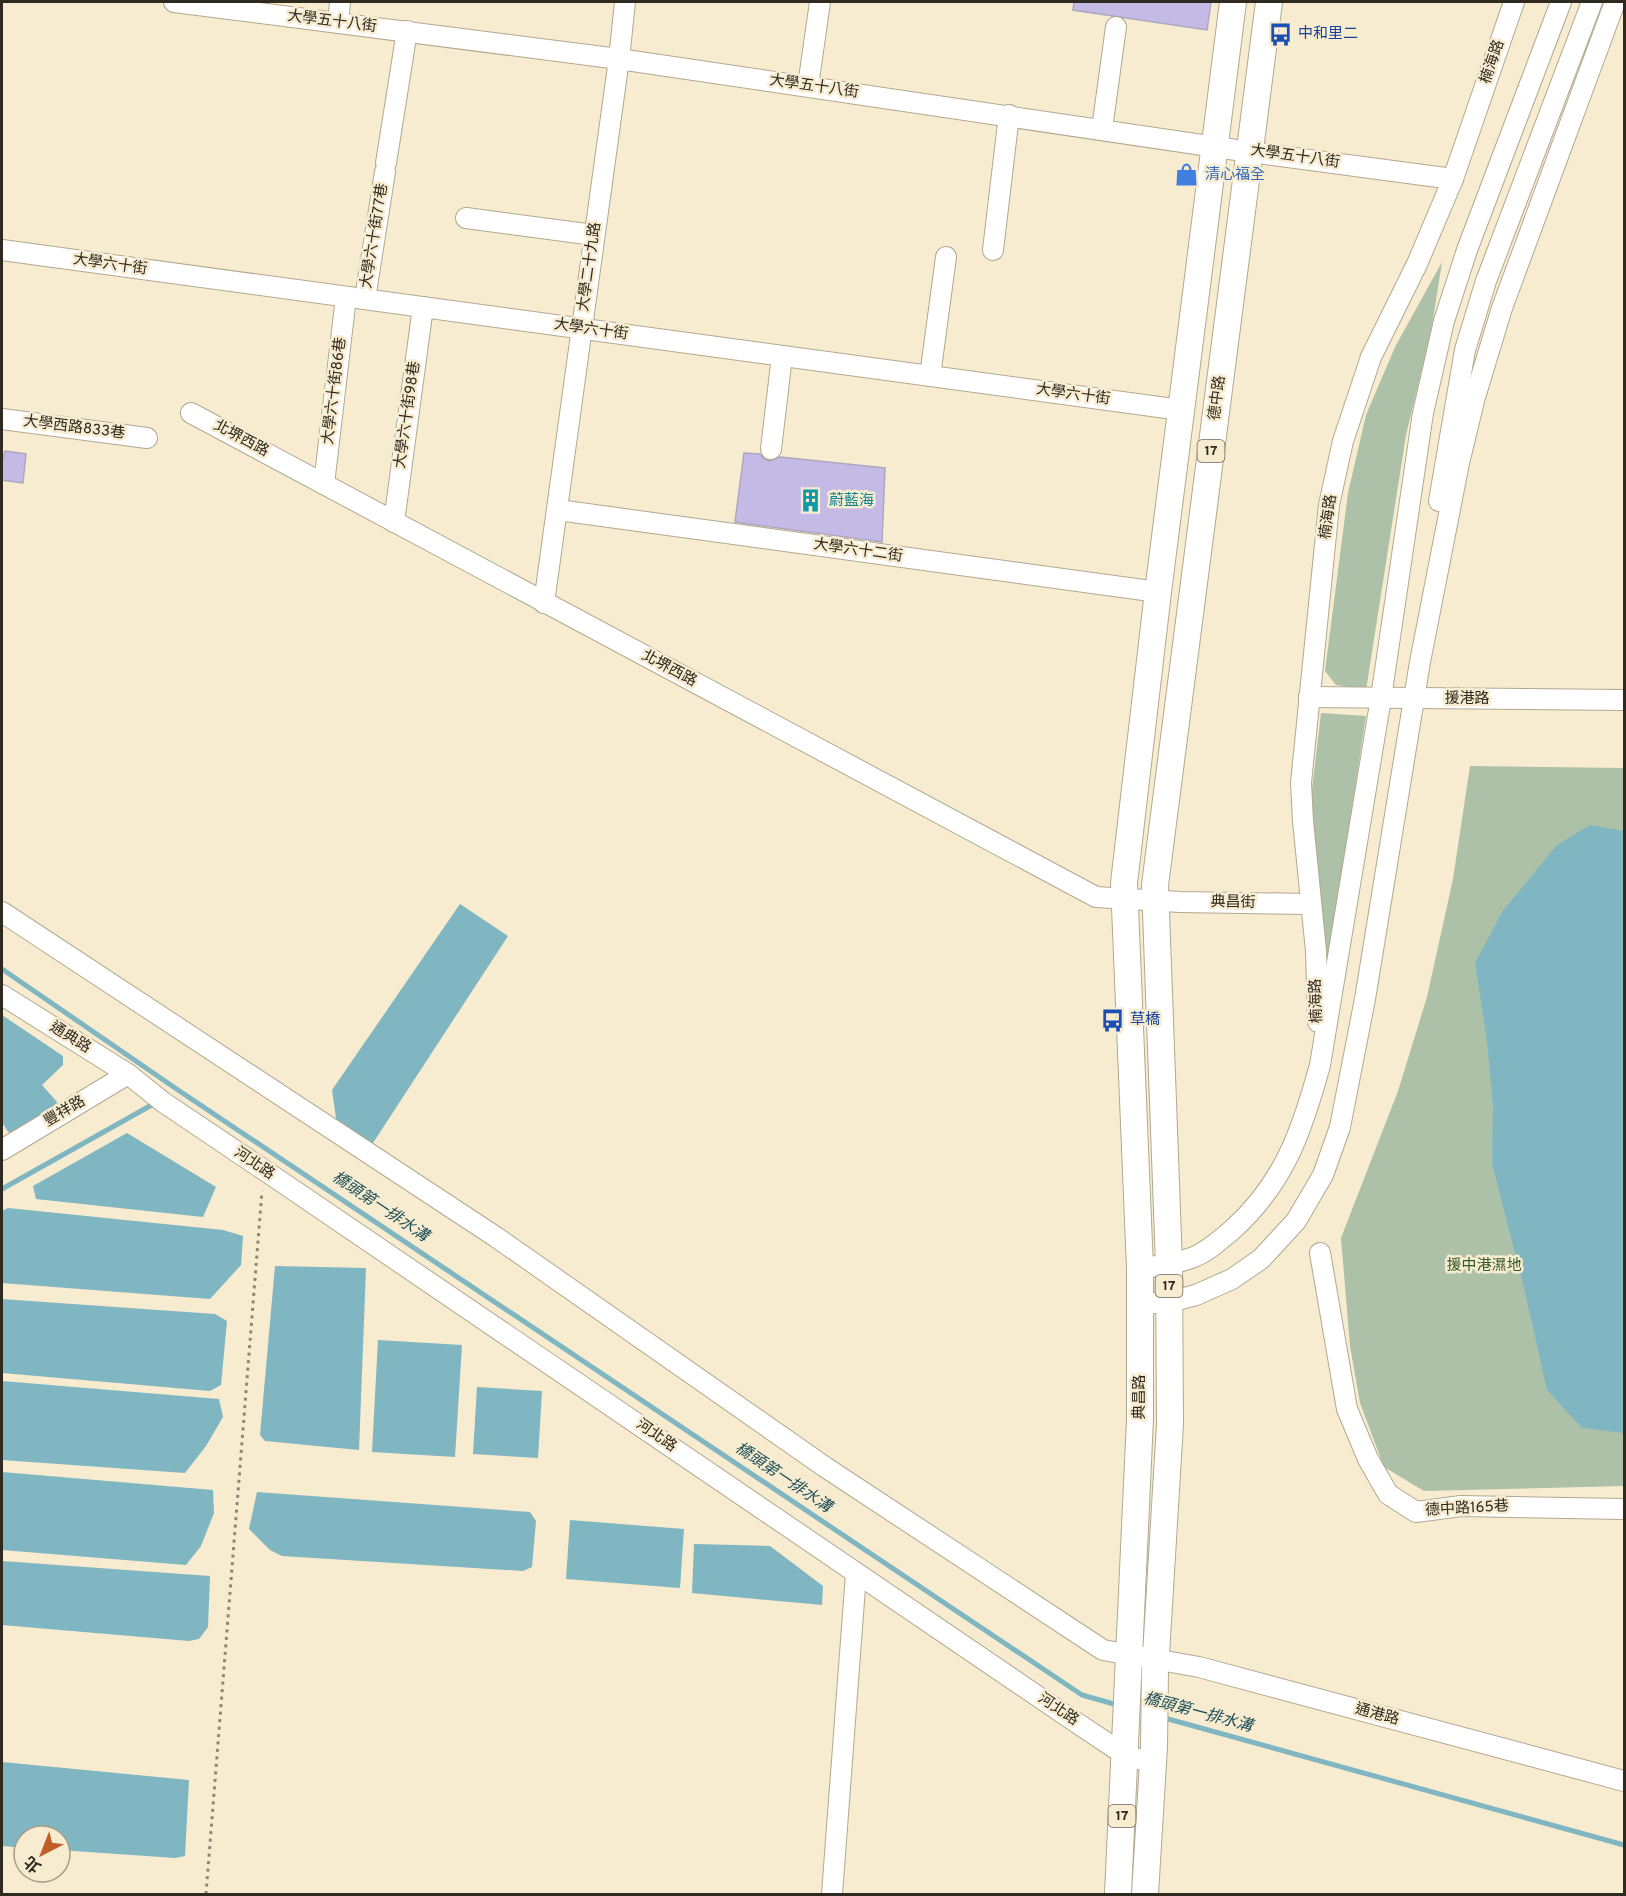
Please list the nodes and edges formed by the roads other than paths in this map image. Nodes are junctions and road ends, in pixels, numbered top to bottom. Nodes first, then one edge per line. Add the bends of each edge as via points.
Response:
1 (174, 2) edge
2 (340, 2) edge
3 (625, 2) edge
4 (820, 2) edge
5 (1233, 2) edge
6 (1269, 2) edge
7 (1514, 2) edge
8 (1561, 2) edge
9 (1592, 2) edge
10 (1615, 2) edge
11 (338, 23) junction
12 (1116, 27) dead end
13 (407, 31) junction
14 (619, 59) junction
15 (808, 86) junction
16 (1009, 115) junction
17 (1102, 129) junction
18 (1214, 146) junction
19 (1250, 152) junction
20 (1453, 179) junction
21 (466, 218) dead end
22 (594, 235) junction
23 (2, 250) edge
24 (993, 250) dead end
25 (946, 256) dead end
26 (356, 298) junction
27 (423, 307) junction
28 (581, 329) junction
29 (782, 356) junction
30 (930, 376) junction
31 (1181, 410) junction
32 (191, 412) dead end
33 (2, 419) edge
34 (147, 438) dead end
35 (771, 449) dead end
36 (324, 484) junction
37 (558, 510) junction
38 (394, 522) junction
39 (1158, 592) junction
40 (544, 603) junction
41 (1420, 662) junction
42 (1309, 697) junction
43 (1381, 698) junction
44 (1414, 699) junction
45 (1624, 700) edge
46 (1124, 899) junction
47 (1155, 901) junction
48 (1311, 904) junction
49 (2, 912) edge
50 (2, 995) edge
51 (1320, 1065) junction
52 (133, 1078) junction
53 (164, 1102) joint
54 (2, 1150) edge
55 (1320, 1253) dead end
56 (1169, 1265) junction
57 (1140, 1268) junction
58 (1169, 1302) junction
59 (1140, 1304) junction
60 (1624, 1509) edge
61 (856, 1574) junction
62 (1128, 1661) junction
63 (1156, 1665) junction
64 (1125, 1746) junction
65 (1153, 1755) junction
66 (1624, 1781) edge
67 (832, 1894) edge
68 (1118, 1894) edge
69 (1146, 1894) edge

1 - 11 street, 大學五十八街
2 - 11 street
3 - 14 street, 大學二十九路
4 - 15 street
5 - 18 main road, 17
6 - 19 main road, 德中路 / 17
7 - 20 street, 楠海路
8 - 43 street, 楠海路 via 1444,321 1421,424
9 - 41 street via 1486,280 1465,350 1437,516
10 - 41 street via 1506,297 1479,386 1459,464
11 - 13 street, 大學五十八街
12 - 17 street
13 - 14 street, 大學五十八街
13 - 26 street, 大學六十街77巷 via 386,168
14 - 15 street, 大學五十八街
14 - 22 street, 大學二十九路
15 - 16 street, 大學五十八街
16 - 17 street, 大學五十八街
16 - 24 street
17 - 18 street, 大學五十八街
18 - 19 street, 大學五十八街
18 - 31 main road, 17
19 - 20 street, 大學五十八街
19 - 47 main road, 德中路 / 17
20 - 42 street, 楠海路 via 1371,357 1343,441 1329,505
21 - 22 street
22 - 28 street, 大學二十九路
23 - 26 street, 大學六十街
25 - 30 street
26 - 27 street, 大學六十街
26 - 36 street, 大學六十街86巷
27 - 28 street, 大學六十街
27 - 38 street, 大學六十街98巷
28 - 29 street, 大學六十街
28 - 37 street, 大學二十九路
29 - 30 street, 大學六十街
29 - 35 street
30 - 31 street, 大學六十街
31 - 39 main road, 17
32 - 36 street, 北堺西路
33 - 34 street, 大學西路833巷
36 - 38 street, 北堺西路
37 - 39 street, 大學六十二街
37 - 40 street, 大學二十九路
38 - 40 street, 北堺西路
39 - 46 main road, 17
40 - 46 street, 北堺西路 via 1096,897
41 - 44 street
42 - 43 street, 援港路
42 - 48 street, 楠海路 via 1301,783
43 - 44 street, 援港路
43 - 51 street, 楠海路
44 - 45 street, 援港路
44 - 58 street via 1365,999 1340,1127 1323,1175 1296,1221 1261,1259 1232,1279
46 - 47 street, 北堺西路
46 - 57 main road, 典昌路 / 17
47 - 48 street, 典昌街
47 - 56 main road, 典昌路 / 17
48 - 51 street, 楠海路
49 - 62 street, 通港路 via 496,1237 874,1500 1102,1650
50 - 52 street, 通典路
51 - 56 street, 楠海路 via 1295,1145 1268,1193 1216,1244
52 - 53 street, 通典路
52 - 54 street, 豐祥路
53 - 61 street, 河北路
55 - 60 street, 德中路165巷 via 1347,1409 1388,1494 1416,1512 1461,1506
56 - 57 street, 楠海路
56 - 58 main road, 典昌路 / 17
57 - 59 main road, 典昌路 / 17
58 - 59 street
58 - 63 main road, 典昌路 / 17 via 1170,1424
59 - 62 main road, 典昌路 / 17 via 1140,1419
61 - 64 street, 河北路
61 - 67 street
62 - 63 street, 通港路
62 - 64 main road, 典昌路 / 17
63 - 65 main road, 典昌路 / 17
63 - 66 street, 通港路 via 1199,1667
64 - 65 street, 河北路
64 - 68 main road, 典昌路 / 17
65 - 69 main road, 典昌路 / 17

